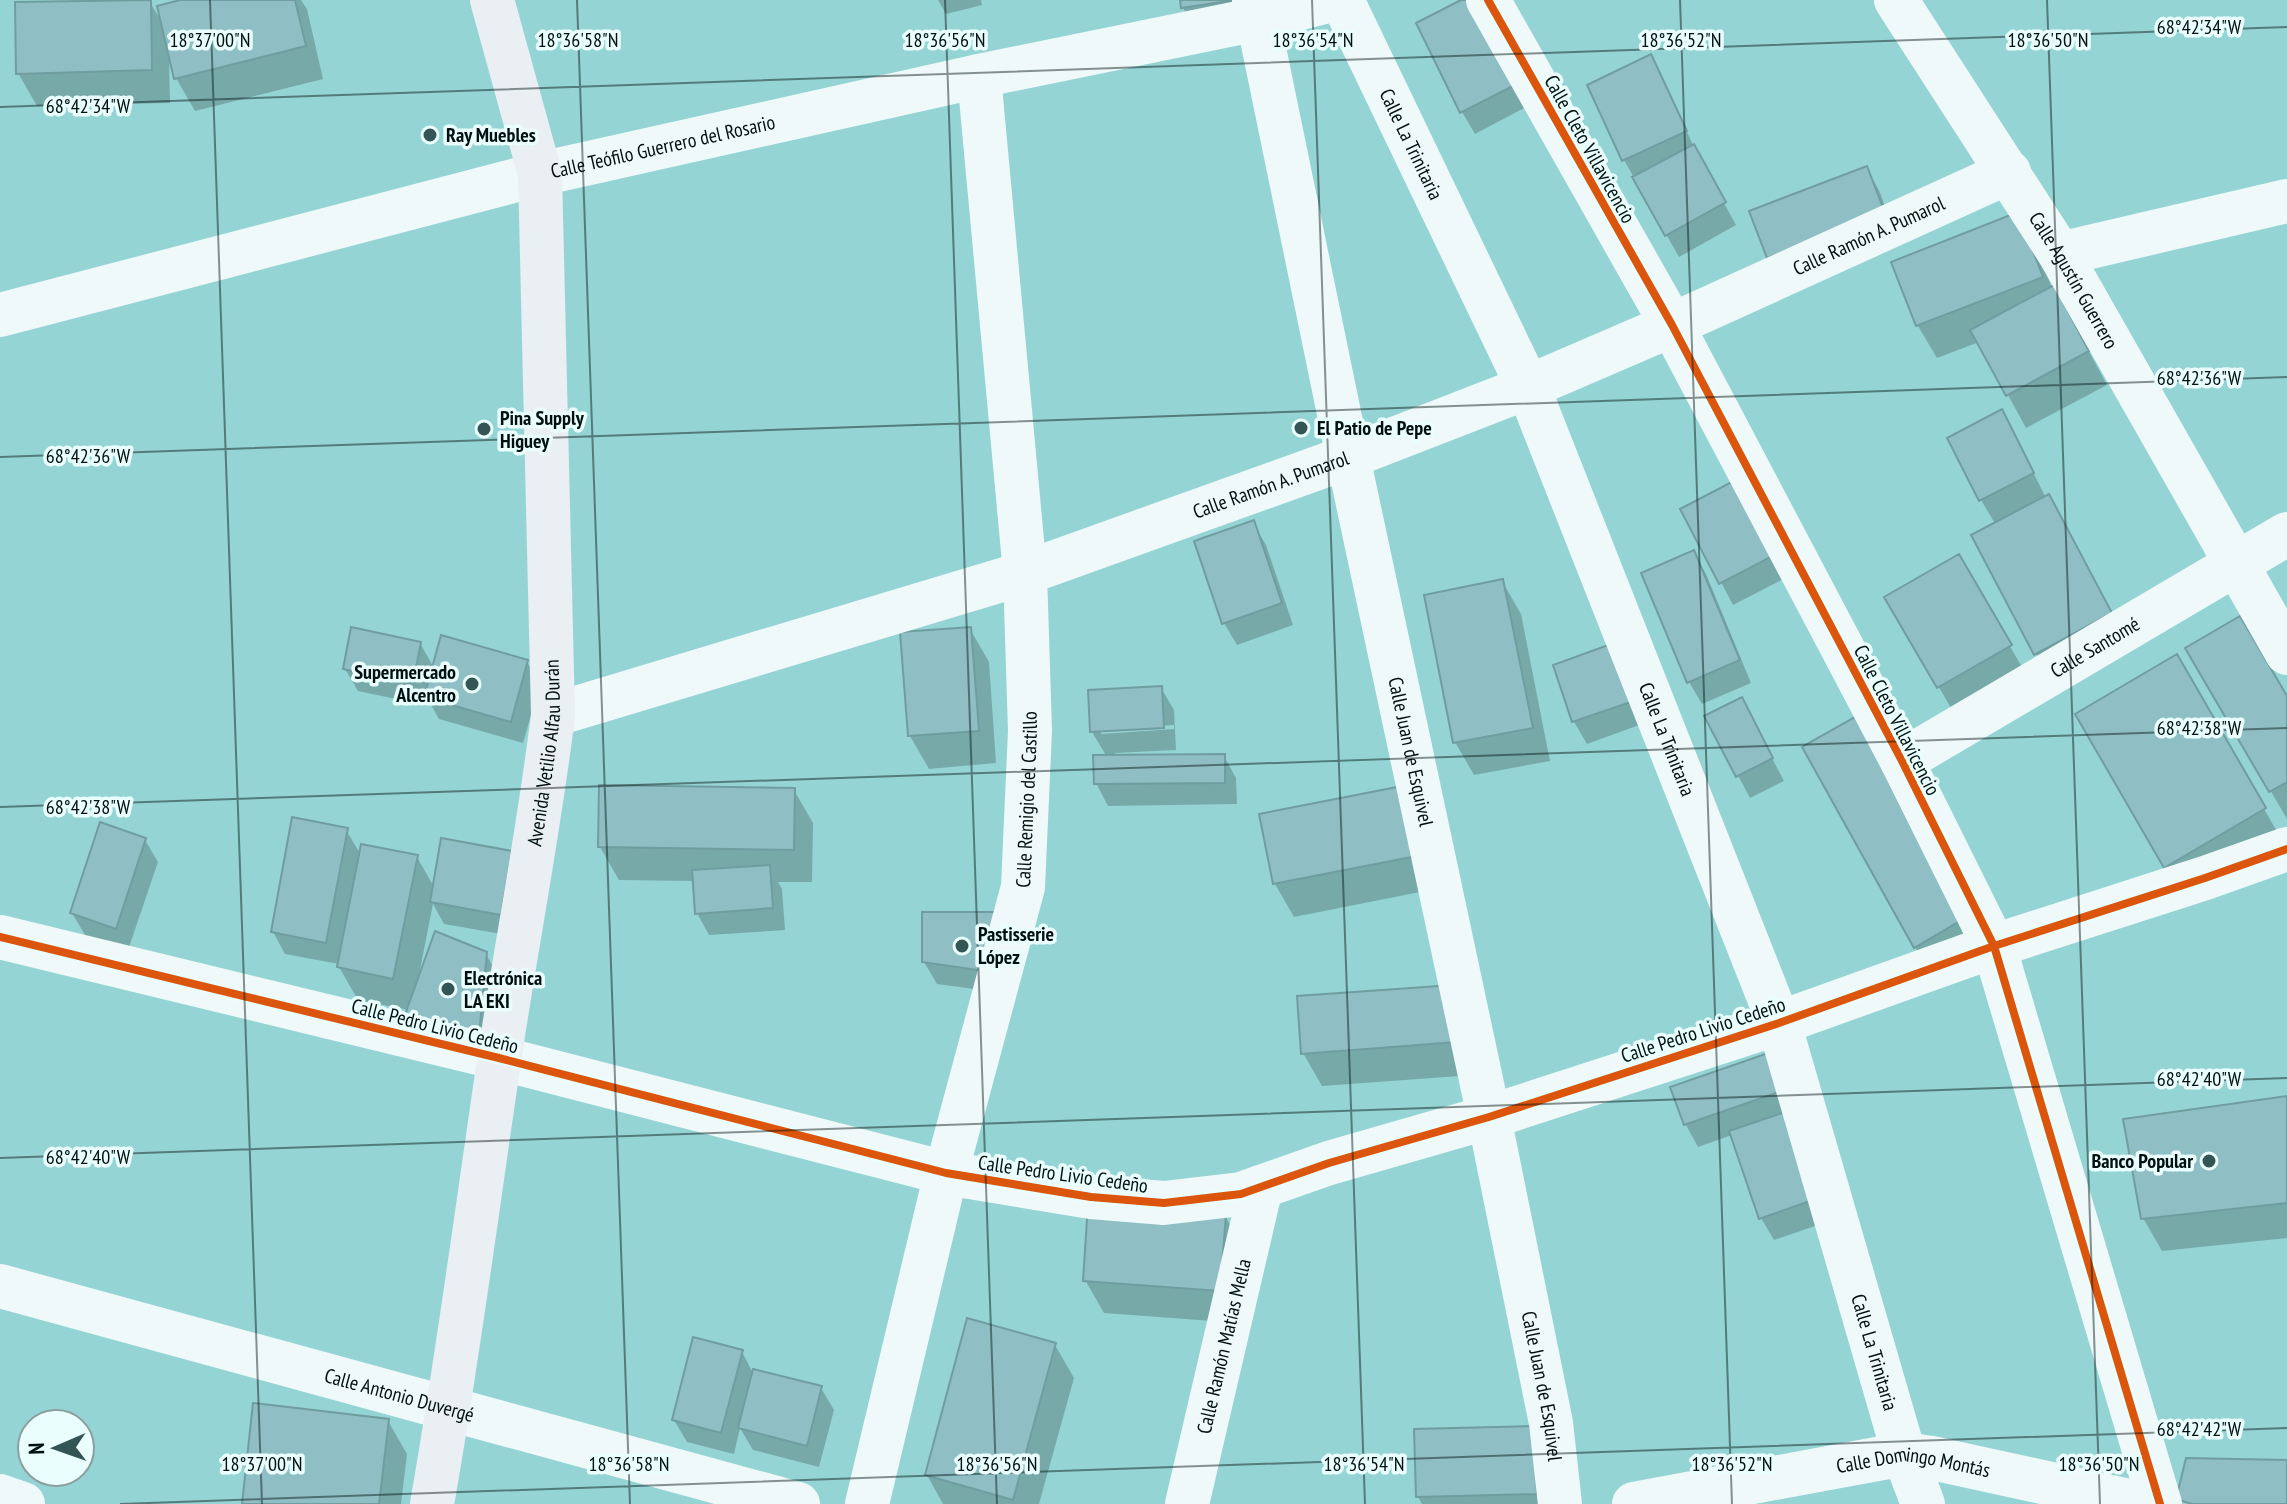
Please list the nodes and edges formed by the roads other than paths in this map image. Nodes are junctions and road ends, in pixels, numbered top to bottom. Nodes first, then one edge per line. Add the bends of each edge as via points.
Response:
1 (492, 0) edge
2 (1332, 0) edge
3 (1342, 0) edge
4 (1488, 0) edge
5 (1896, 0) edge
6 (1256, 9) edge
7 (979, 76) junction
8 (2009, 172) junction
9 (540, 174) junction
10 (2287, 201) edge
11 (2060, 254) junction
12 (0, 315) edge
13 (1672, 325) junction
14 (1528, 387) junction
15 (1348, 457) junction
16 (2287, 534) edge
17 (2237, 563) junction
18 (1025, 573) junction
19 (2287, 653) edge
20 (553, 715) junction
21 (1902, 761) junction
22 (2287, 849) edge
23 (0, 937) edge
24 (1994, 946) junction
25 (1779, 1023) junction
26 (499, 1058) junction
27 (1489, 1117) junction
28 (946, 1173) junction
29 (1261, 1187) junction
30 (0, 1286) edge
31 (449, 1408) junction
32 (1904, 1454) junction
33 (0, 1496) edge
34 (23, 1504) edge
35 (432, 1504) edge
36 (798, 1504) edge
37 (867, 1504) edge
38 (1187, 1504) edge
39 (1560, 1504) edge
40 (1634, 1504) edge
41 (1923, 1504) edge
42 (2143, 1504) edge
43 (2160, 1504) edge

1 - 9 main road, Avenida Vetilio Alfau Durán
2 - 6 street, Calle Teófilo Guerrero del Rosario
3 - 14 street, Calle La Trinitaria
4 - 13 street, Calle Cleto Villavicencio
5 - 8 street, Calle Agustín Guerrero
6 - 7 street, Calle Teófilo Guerrero del Rosario
6 - 15 street, Calle Juan de Esquivel
7 - 9 street, Calle Teófilo Guerrero del Rosario
7 - 18 street, Calle Remigio del Castillo
8 - 11 street, Calle Agustín Guerrero
8 - 13 street, Calle Ramón A. Pumarol
9 - 12 street, Calle Teófilo Guerrero del Rosario
9 - 20 main road, Avenida Vetilio Alfau Durán
10 - 11 street
11 - 17 street, Calle Agustín Guerrero
13 - 14 street, Calle Ramón A. Pumarol
13 - 21 street, Calle Cleto Villavicencio
14 - 15 street, Calle Ramón A. Pumarol
14 - 25 street, Calle La Trinitaria
15 - 18 street, Calle Ramón A. Pumarol
15 - 27 street, Calle Juan de Esquivel
16 - 17 street, Calle Santomé
17 - 19 street, Calle Agustín Guerrero
17 - 21 street, Calle Santomé
18 - 20 street, Calle Ramón A. Pumarol
18 - 28 street, Calle Remigio del Castillo via 1030,731 1023,887
20 - 26 main road, Avenida Vetilio Alfau Durán
21 - 24 street, Calle Cleto Villavicencio
22 - 24 street, Calle Pedro Livio Cedeño
23 - 26 street, Calle Pedro Livio Cedeño
24 - 25 street, Calle Pedro Livio Cedeño
24 - 43 street, Calle Cleto Villavicencio
25 - 27 street, Calle Pedro Livio Cedeño
25 - 32 street, Calle La Trinitaria
26 - 28 street, Calle Pedro Livio Cedeño
26 - 31 main road, Avenida Vetilio Alfau Durán
27 - 29 street, Calle Pedro Livio Cedeño
27 - 39 street, Calle Juan de Esquivel via 1551,1423
28 - 29 street, Calle Pedro Livio Cedeño via 1091,1197 1164,1203
28 - 37 street, Calle Remigio del Castillo
29 - 38 street, Calle Ramón Matías Mella
30 - 31 street, Calle Antonio Duvergé
31 - 35 main road, Avenida Vetilio Alfau Durán
31 - 36 street, Calle Antonio Duvergé
32 - 40 street, Calle Domingo Montás
32 - 41 street, Calle La Trinitaria
32 - 42 street, Calle Domingo Montás
33 - 34 street

